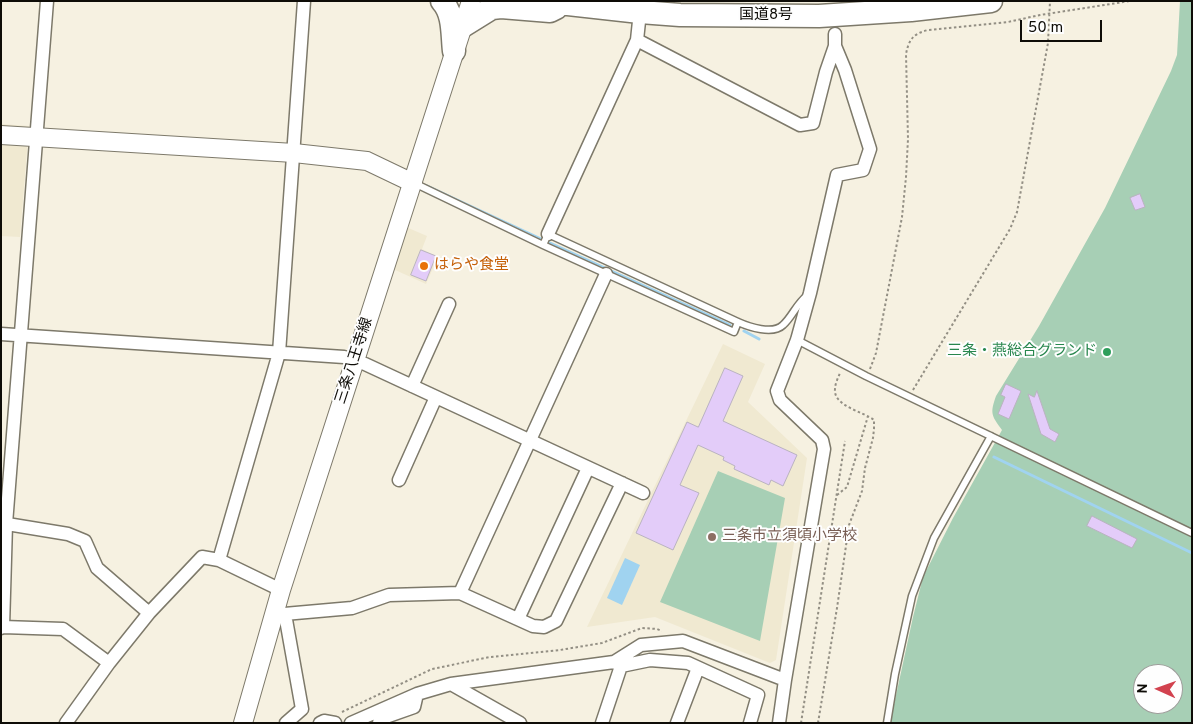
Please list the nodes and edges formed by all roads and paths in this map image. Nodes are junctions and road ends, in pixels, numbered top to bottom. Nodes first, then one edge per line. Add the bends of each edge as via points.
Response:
1 (47, 1) edge
2 (304, 1) edge
3 (442, 1) edge
4 (471, 1) edge
5 (541, 1) edge
6 (991, 1) edge
7 (1050, 1) edge
8 (1130, 1) edge
9 (564, 4) junction
10 (640, 12) junction
11 (1049, 13) junction
12 (463, 26) junction
13 (637, 40) junction
14 (454, 50) junction
15 (1, 135) edge
16 (36, 138) junction
17 (294, 153) junction
18 (413, 183) junction
19 (545, 239) junction
20 (606, 274) junction
21 (810, 293) junction
22 (449, 304) dead end
23 (738, 322) junction
24 (1, 334) edge
25 (21, 336) junction
26 (797, 340) junction
27 (279, 353) junction
28 (356, 360) junction
29 (843, 364) junction
30 (866, 376) junction
31 (412, 386) junction
32 (909, 396) junction
33 (436, 397) junction
34 (868, 416) junction
35 (991, 436) junction
36 (845, 441) dead end
37 (530, 442) junction
38 (588, 468) junction
39 (399, 480) dead end
40 (622, 483) junction
41 (643, 493) dead end
42 (836, 496) junction
43 (3, 524) edge
44 (1192, 534) edge
45 (219, 560) junction
46 (281, 590) junction
47 (460, 593) junction
48 (149, 613) junction
49 (279, 615) junction
50 (518, 619) junction
51 (2, 628) edge
52 (682, 641) junction
53 (109, 663) junction
54 (618, 664) junction
55 (698, 668) junction
56 (785, 680) junction
57 (451, 684) junction
58 (417, 694) junction
59 (326, 722) edge
60 (66, 723) edge
61 (243, 723) edge
62 (286, 723) edge
63 (351, 723) edge
64 (379, 723) edge
65 (520, 723) edge
66 (602, 723) edge
67 (677, 723) edge
68 (750, 723) edge
69 (779, 723) edge
70 (801, 723) edge
71 (818, 723) edge
72 (887, 723) edge

1 - 16 street
2 - 17 street
3 - 14 highway via 452,21
4 - 12 main road, 三条八王寺線
5 - 9 highway, 国道8号
6 - 10 highway, 国道8号 via 818,16
7 - 11 path
8 - 11 path
9 - 10 highway, 国道8号
9 - 12 highway via 550,11 492,8
10 - 13 street
11 - 30 path via 1008,22 928,30 918,33 907,46 908,139 902,217 876,353
11 - 32 path via 1048,43 1017,212 1010,230
12 - 14 main road, 三条八王寺線
13 - 19 street
13 - 21 street via 800,125 813,123 835,40 870,149 864,170 836,176
14 - 18 main road, 三条八王寺線
15 - 16 main road
16 - 17 main road
16 - 25 street
17 - 18 main road via 367,160
17 - 27 street
18 - 19 lane
18 - 28 main road, 三条八王寺線
19 - 20 lane
19 - 23 lane
20 - 23 lane via 734,332
20 - 37 street
21 - 23 lane via 778,329
21 - 26 street
22 - 31 street
24 - 25 street
25 - 27 street
25 - 43 street
26 - 29 lane
26 - 56 street via 777,391 780,400 822,440 824,449
27 - 28 street
27 - 45 street
28 - 31 street
28 - 46 main road, 三条八王寺線
29 - 30 lane
29 - 34 path via 836,394 850,408
30 - 32 lane
31 - 33 street
32 - 35 lane
33 - 37 street
33 - 39 street
34 - 42 path via 848,487
34 - 71 path via 874,420 873,438 862,491 848,525
35 - 44 lane
35 - 72 lane via 934,538 912,596
36 - 42 path
37 - 38 street
37 - 47 street
38 - 40 street
38 - 50 street
40 - 41 street
40 - 50 street via 556,621 544,627
42 - 70 path
43 - 48 street via 68,534 85,541 97,568
43 - 51 street
45 - 46 street
45 - 48 street via 202,557
46 - 49 main road, 三条八王寺線
47 - 49 street via 389,595 352,608
47 - 50 street
48 - 53 street
49 - 61 main road, 三条八王寺線
49 - 62 street via 302,709
51 - 53 street via 63,629
52 - 54 street via 641,645
52 - 56 street
52 - 59 path via 657,628 642,628 602,643 490,657 432,670
53 - 60 street
54 - 55 street via 650,660 688,663
54 - 57 street
54 - 66 street
55 - 67 street
55 - 68 street via 758,695
56 - 69 street
57 - 58 street
57 - 65 street
58 - 63 street
58 - 64 street via 414,708 380,719

